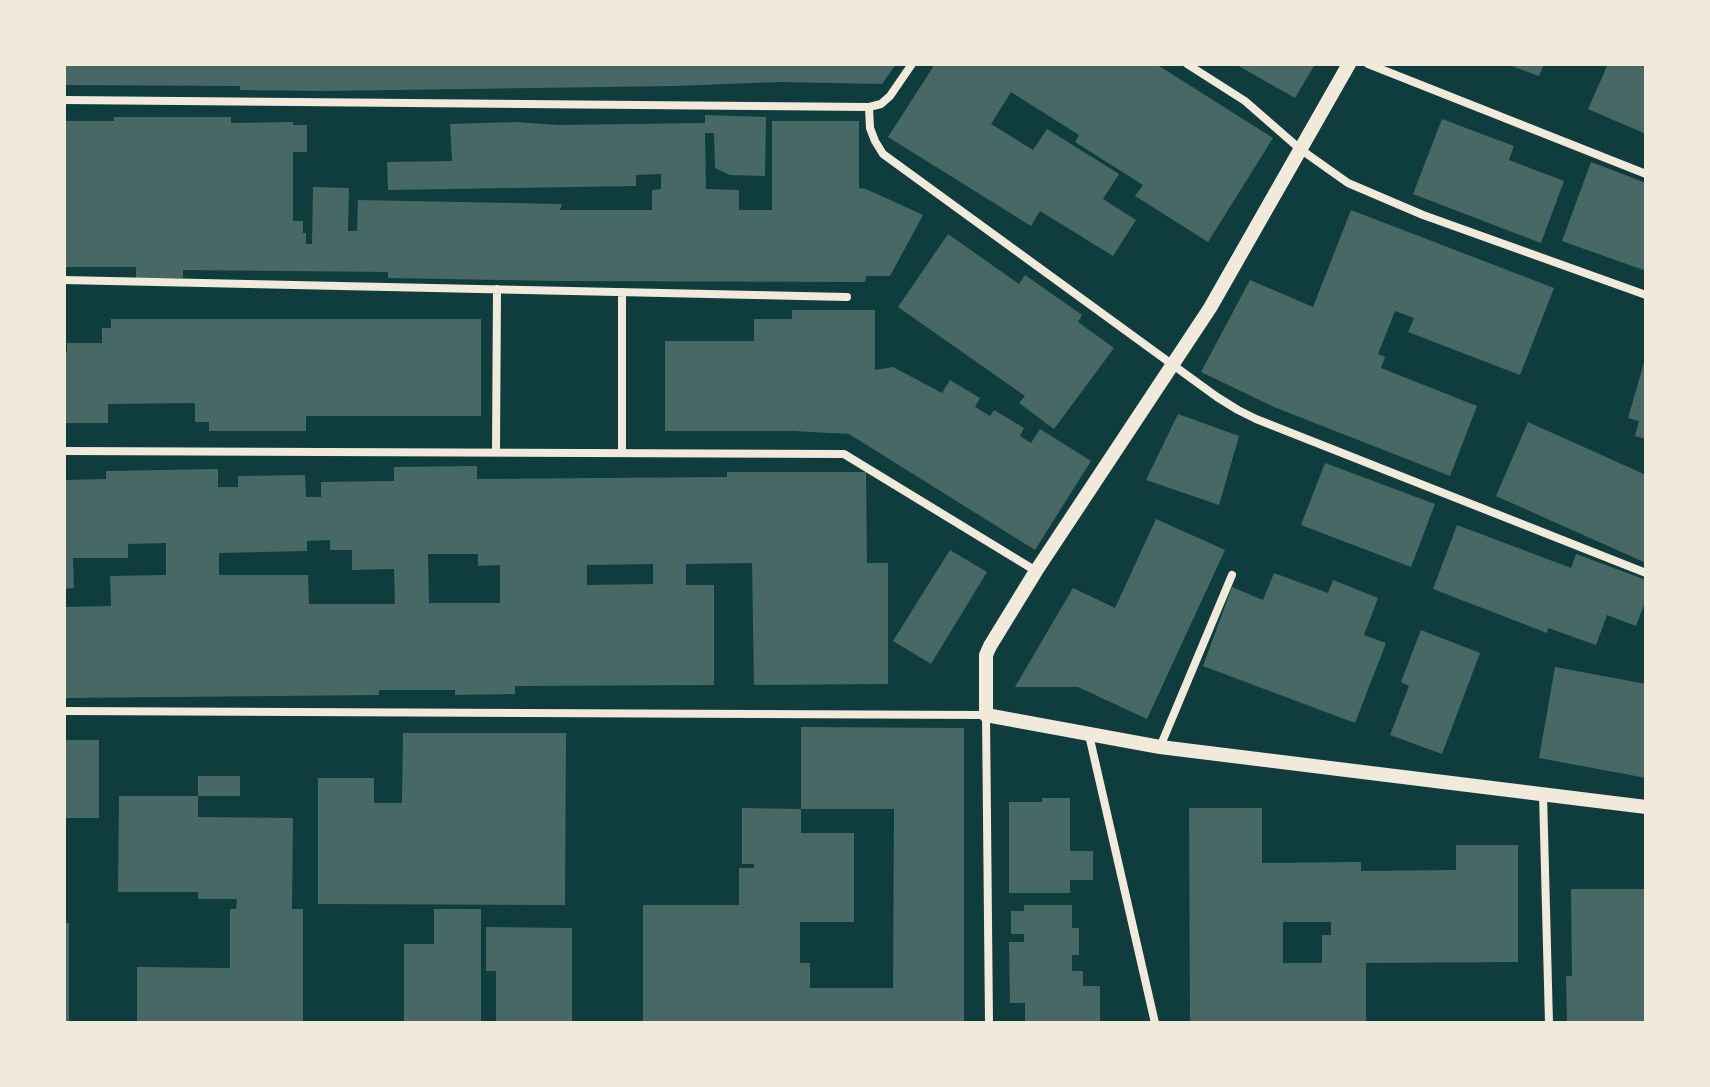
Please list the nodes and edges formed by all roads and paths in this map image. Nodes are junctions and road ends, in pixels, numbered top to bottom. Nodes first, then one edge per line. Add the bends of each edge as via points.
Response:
1 (912, 64) edge
2 (1187, 64) edge
3 (1349, 64) edge
4 (1368, 64) edge
5 (64, 100) edge
6 (869, 107) junction
7 (1300, 149) junction
8 (1646, 174) edge
9 (64, 280) edge
10 (497, 289) junction
11 (622, 292) junction
12 (1646, 295) edge
13 (847, 297) dead end
14 (1173, 363) junction
15 (64, 451) edge
16 (496, 451) junction
17 (622, 452) junction
18 (1036, 571) junction
19 (1646, 573) edge
20 (1232, 575) dead end
21 (64, 711) edge
22 (986, 715) junction
23 (1089, 735) junction
24 (1160, 747) junction
25 (1543, 794) junction
26 (1646, 807) edge
27 (989, 1023) edge
28 (1155, 1023) edge
29 (1549, 1023) edge

1 - 6 street via 890,96
2 - 7 street via 1245,101
3 - 7 street
4 - 8 street
5 - 6 street
6 - 14 street via 870,128 883,154
7 - 12 street via 1366,192
7 - 14 street
9 - 10 street
10 - 11 street
10 - 16 street
11 - 13 street
11 - 17 street
14 - 18 street
14 - 19 street via 1256,419
15 - 16 street
16 - 17 street
17 - 18 street via 844,454
18 - 22 street via 986,655
20 - 24 street
21 - 22 street
22 - 23 street
22 - 27 street
23 - 24 street
23 - 28 street
24 - 25 street
25 - 26 street
25 - 29 street

